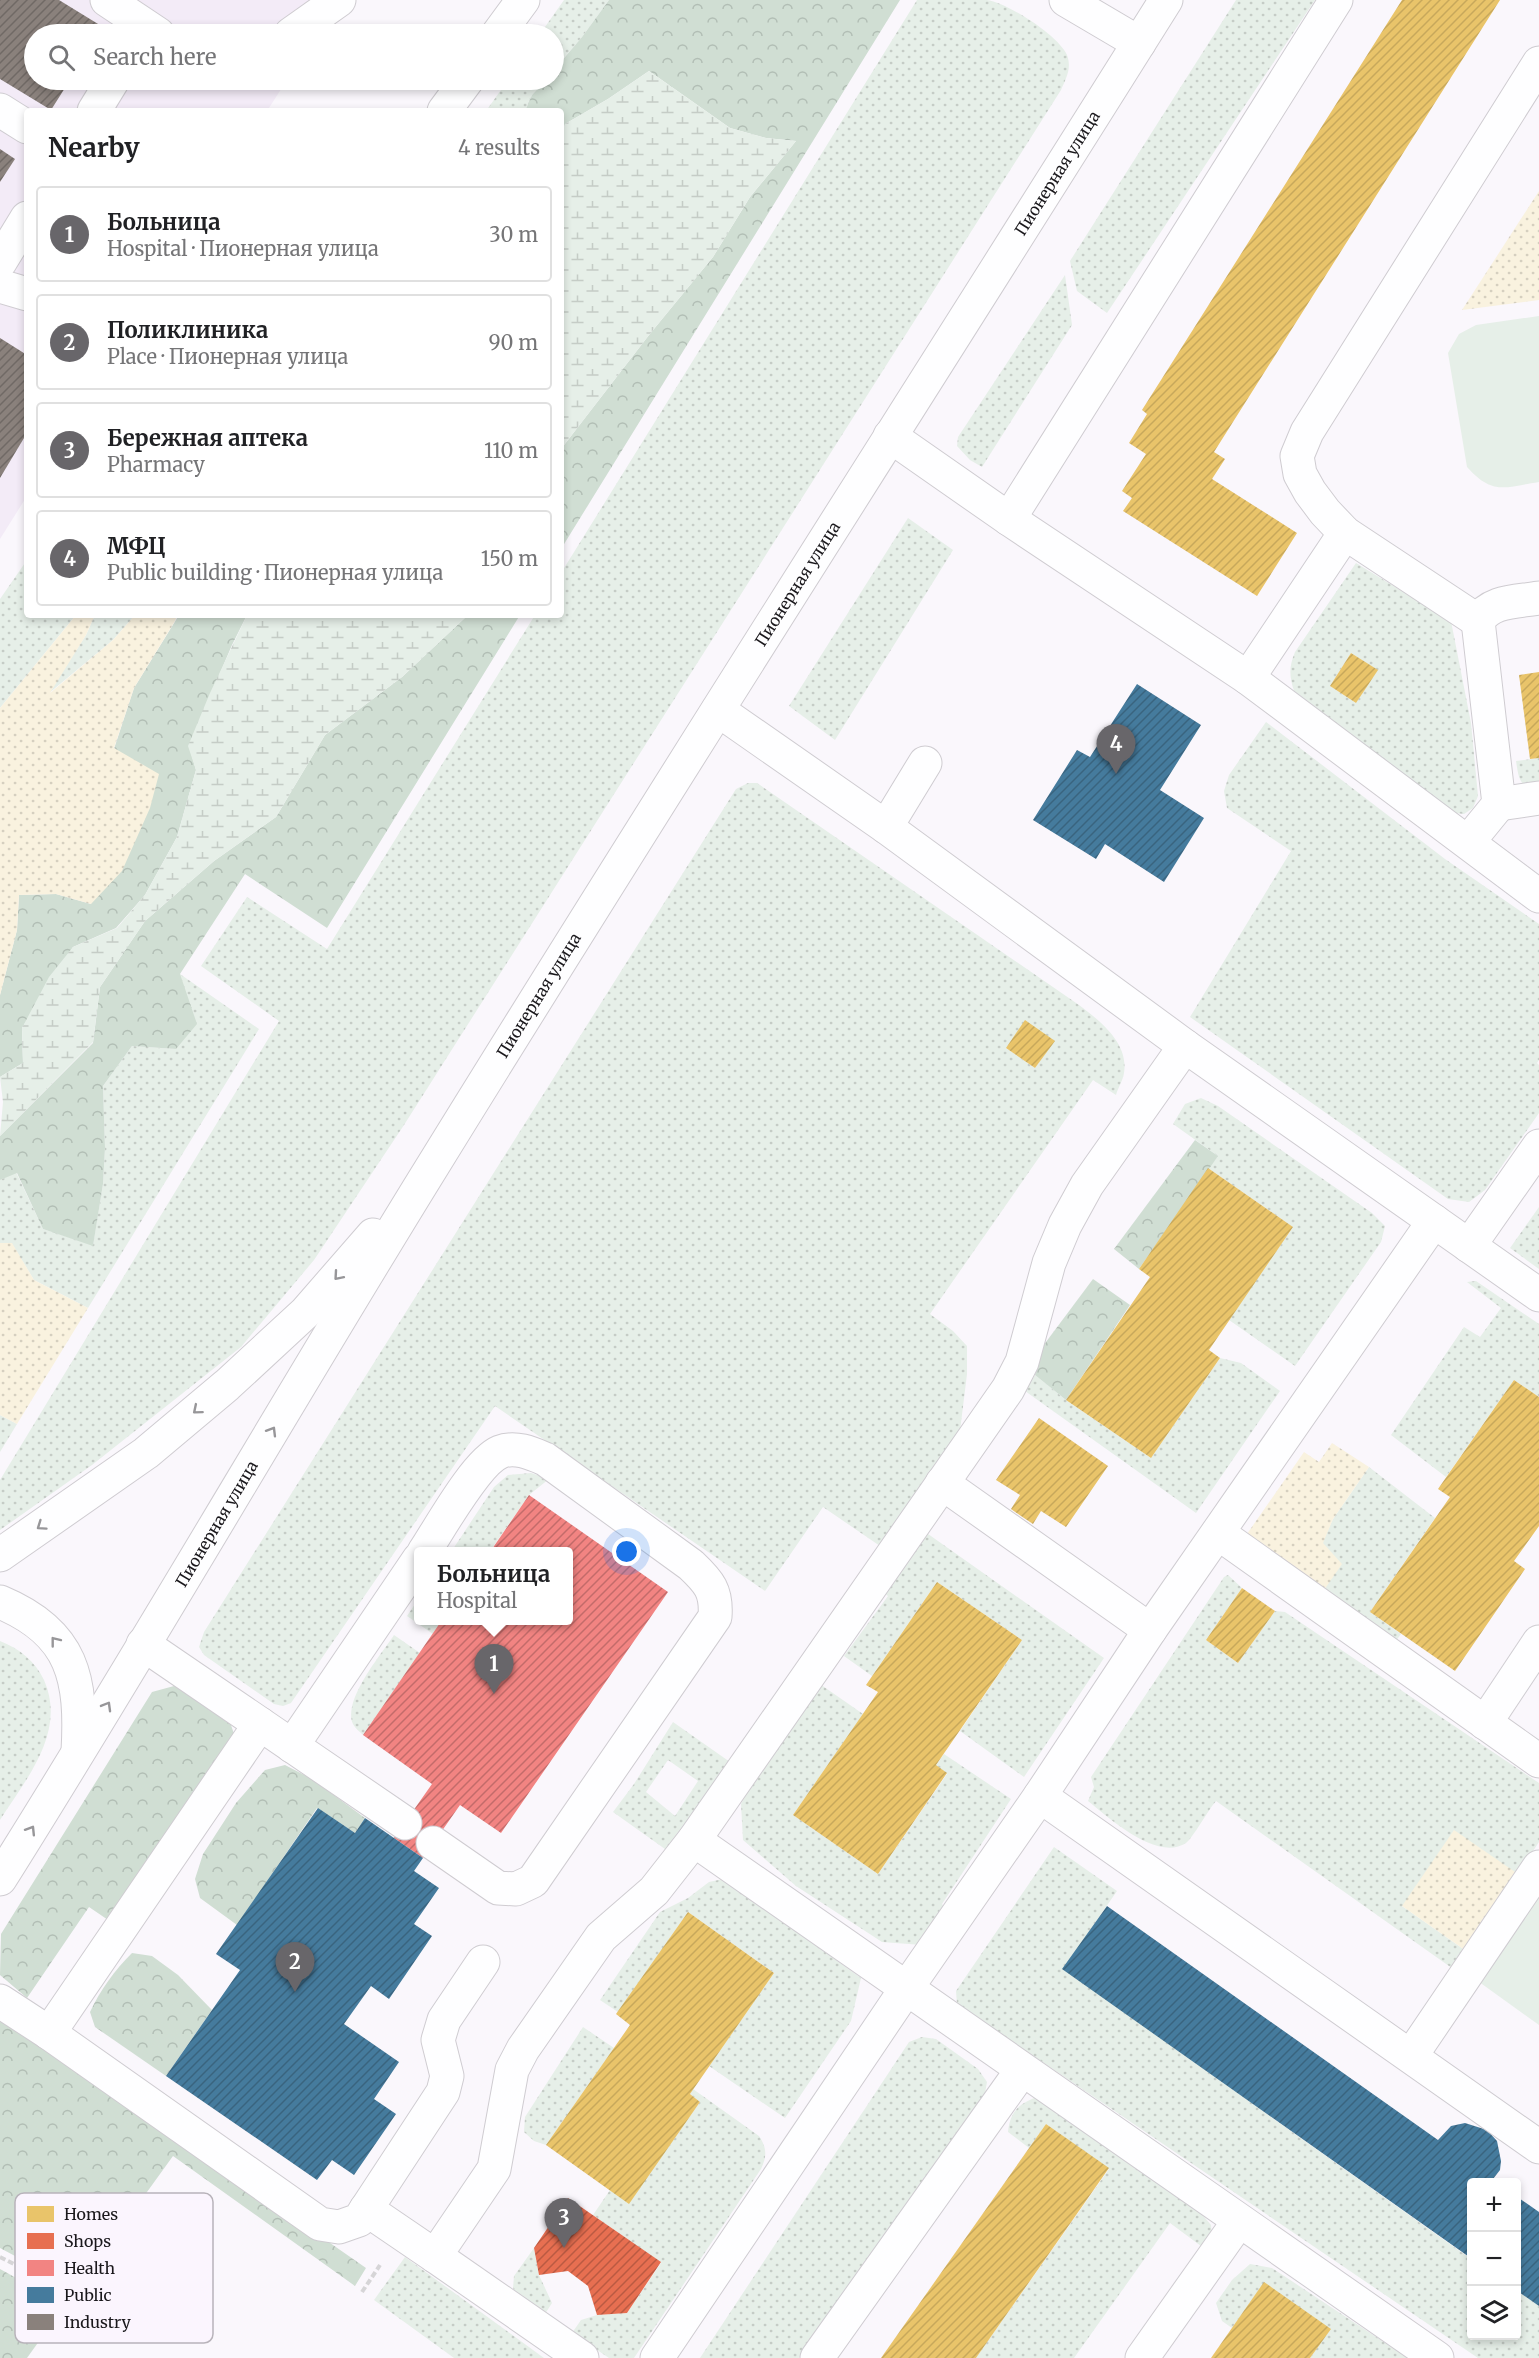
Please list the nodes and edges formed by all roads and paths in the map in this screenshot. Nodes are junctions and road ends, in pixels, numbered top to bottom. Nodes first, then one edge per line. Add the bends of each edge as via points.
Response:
1 (107, 0) edge
2 (339, 0) edge
3 (523, 0) edge
4 (1066, 0) edge
5 (1166, 0) edge
6 (1336, 0) edge
7 (138, 24) edge
8 (305, 24) edge
9 (505, 24) edge
10 (1139, 43) junction
11 (1539, 63) edge
12 (107, 90) edge
13 (460, 90) edge
14 (96, 108) edge
15 (446, 108) edge
16 (0, 110) edge
17 (24, 125) edge
18 (24, 223) edge
19 (0, 262) edge
20 (0, 286) edge
21 (24, 293) edge
22 (890, 436) junction
23 (1009, 519) junction
24 (1345, 532) junction
25 (1539, 598) edge
26 (1478, 621) junction
27 (1248, 678) junction
28 (718, 710) junction
29 (925, 763) dead end
30 (1539, 798) edge
31 (1499, 804) junction
32 (886, 827) junction
33 (1467, 842) junction
34 (1539, 896) edge
35 (1185, 1046) junction
36 (1539, 1146) edge
37 (431, 1168) junction
38 (1434, 1221) junction
39 (1469, 1246) junction
40 (1539, 1295) edge
41 (942, 1483) junction
42 (1218, 1533) junction
43 (427, 1547) edge
44 (0, 1555) edge
45 (414, 1565) edge
46 (0, 1602) edge
47 (1150, 1629) junction
48 (1539, 1642) edge
49 (143, 1644) junction
50 (1485, 1723) junction
51 (260, 1724) junction
52 (292, 1746) junction
53 (77, 1757) junction
54 (1539, 1761) edge
55 (1040, 1796) junction
56 (405, 1823) dead end
57 (694, 1839) junction
58 (434, 1843) dead end
59 (1539, 1867) edge
60 (0, 1879) edge
61 (483, 1962) dead end
62 (906, 1989) junction
63 (0, 2001) edge
64 (49, 2033) junction
65 (1411, 2056) junction
66 (1022, 2070) junction
67 (1539, 2147) edge
68 (366, 2209) junction
69 (1239, 2221) junction
70 (435, 2256) junction
71 (0, 2257) edge
72 (15, 2265) edge
73 (582, 2358) edge
74 (657, 2358) edge
75 (817, 2358) edge
76 (1142, 2358) edge
77 (1437, 2358) edge

1 - 7 street
2 - 8 street
3 - 9 street
4 - 10 street
5 - 10 street, Пионерная улица
6 - 23 street
10 - 22 street, Пионерная улица
11 - 24 street via 1313,422 1297,456 1300,474 1310,492
12 - 14 street
13 - 15 street
16 - 17 street
18 - 19 street
20 - 21 street
22 - 23 street
22 - 28 street, Пионерная улица
23 - 27 street
24 - 26 street
24 - 27 street
25 - 26 street via 1495,605 1484,611
26 - 31 street
27 - 33 street
28 - 32 street
28 - 37 street, Пионерная улица
29 - 32 street
30 - 31 street
31 - 33 street
32 - 35 street
33 - 34 street
35 - 38 street
35 - 41 street via 1087,1185 1049,1263 1022,1362 1008,1389
36 - 39 street
37 -> 44 street, Пионерная улица via 306,1312 227,1385 146,1452
49 -> 37 street, Пионерная улица
38 - 39 street
38 - 42 street
39 - 40 street
41 - 47 street
41 - 57 street
42 - 47 street
42 - 50 street
43 - 58 street via 483,1464 501,1452 524,1450 545,1459 691,1564 708,1580 716,1600 715,1617 533,1881 516,1890 498,1888
45 - 52 street
53 -> 46 street via 76,1683 68,1658 48,1632 22,1612
47 - 55 street
48 - 50 street
49 - 51 street
53 -> 49 street, Пионерная улица
50 - 54 street
51 - 52 street
51 - 64 street
52 - 56 street
60 -> 53 street, Пионерная улица
55 - 62 street
55 - 65 street
57 - 62 street
57 - 70 street via 654,1891 601,1937 523,2049 513,2070 494,2169
59 - 65 street
61 - 68 street via 444,2019 438,2040 447,2076 443,2092
62 - 66 street
62 - 74 street
63 - 64 street
64 - 68 street via 320,2224 339,2227 359,2220
65 - 67 street
66 - 69 street
66 - 75 street
68 - 70 street
69 - 76 street
69 - 77 street
70 - 73 street
71 - 72 path

